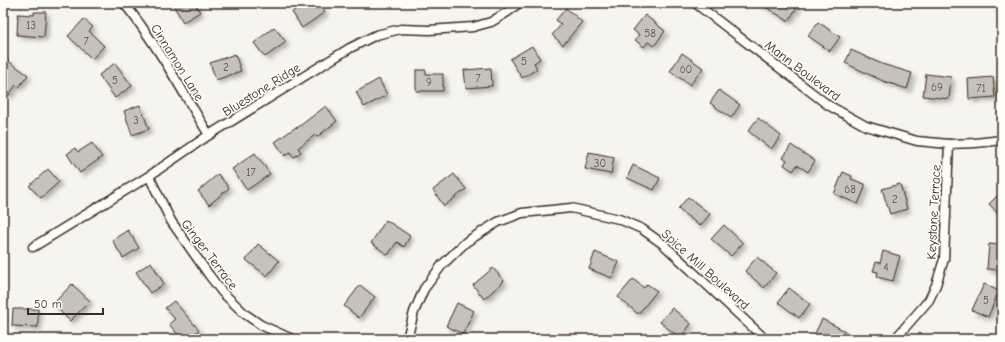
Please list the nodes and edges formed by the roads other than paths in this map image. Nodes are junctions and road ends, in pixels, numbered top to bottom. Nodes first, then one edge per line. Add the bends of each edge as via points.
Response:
1 (124, 3) edge
2 (519, 3) edge
3 (695, 3) edge
4 (209, 135) junction
5 (1002, 140) edge
6 (948, 144) junction
7 (150, 176) junction
8 (33, 247) dead end
9 (292, 339) edge
10 (406, 339) edge
11 (766, 339) edge
12 (895, 339) edge

1 - 4 street, Cinnamon Lane via 135,16
2 - 4 street, Bluestone Ridge via 491,22 472,27 401,29 376,35 350,48
3 - 6 street, Mann Boulevard via 828,105 866,126 917,141
4 - 7 street, Bluestone Ridge
5 - 6 street, Mann Boulevard
6 - 12 street, Keystone Terrace via 944,259 929,300
7 - 8 street, Bluestone Ridge
7 - 9 street, Ginger Terrace via 171,221 222,292 244,314
10 - 11 street, Spice Mill Boulevard via 424,289 442,265 466,242 498,222 522,213 571,208 619,219 663,244

